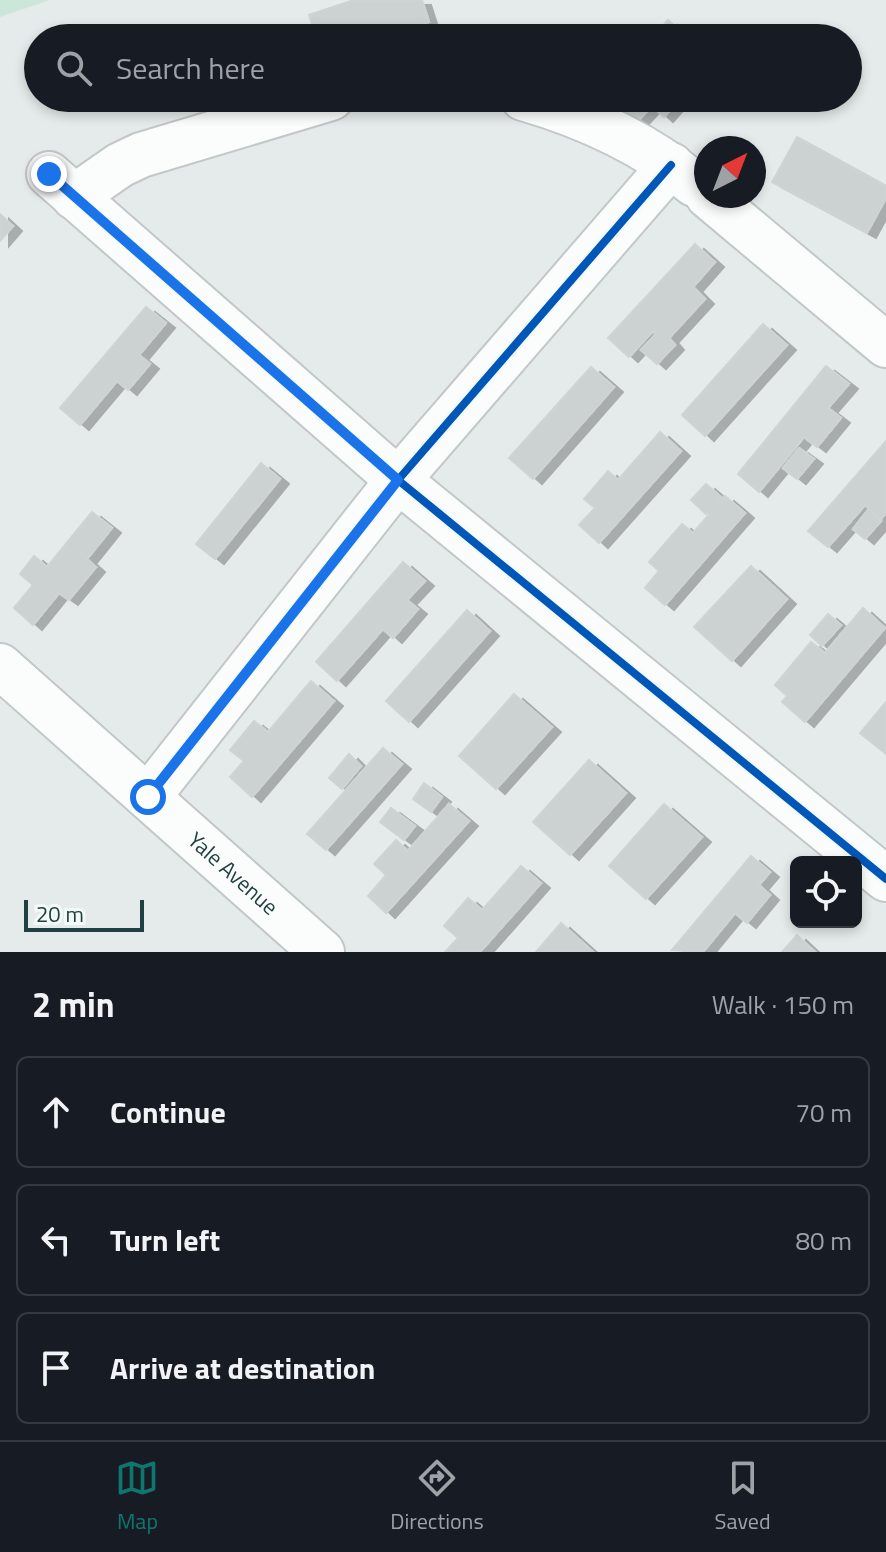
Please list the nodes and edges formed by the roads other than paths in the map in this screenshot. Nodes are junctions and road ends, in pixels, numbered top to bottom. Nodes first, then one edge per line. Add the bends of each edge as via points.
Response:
1 (284, 112) edge
2 (566, 112) edge
3 (671, 165) junction
4 (694, 184) edge
5 (723, 208) edge
6 (886, 345) edge
7 (398, 480) junction
8 (0, 666) edge
9 (148, 797) junction
10 (886, 879) edge
11 (322, 952) edge

1 - 7 street via 61,185
2 - 3 street
3 - 4 street
3 - 7 street
5 - 6 street
7 - 9 street
7 - 10 street
8 - 9 street, Yale Avenue
9 - 11 street, Yale Avenue

